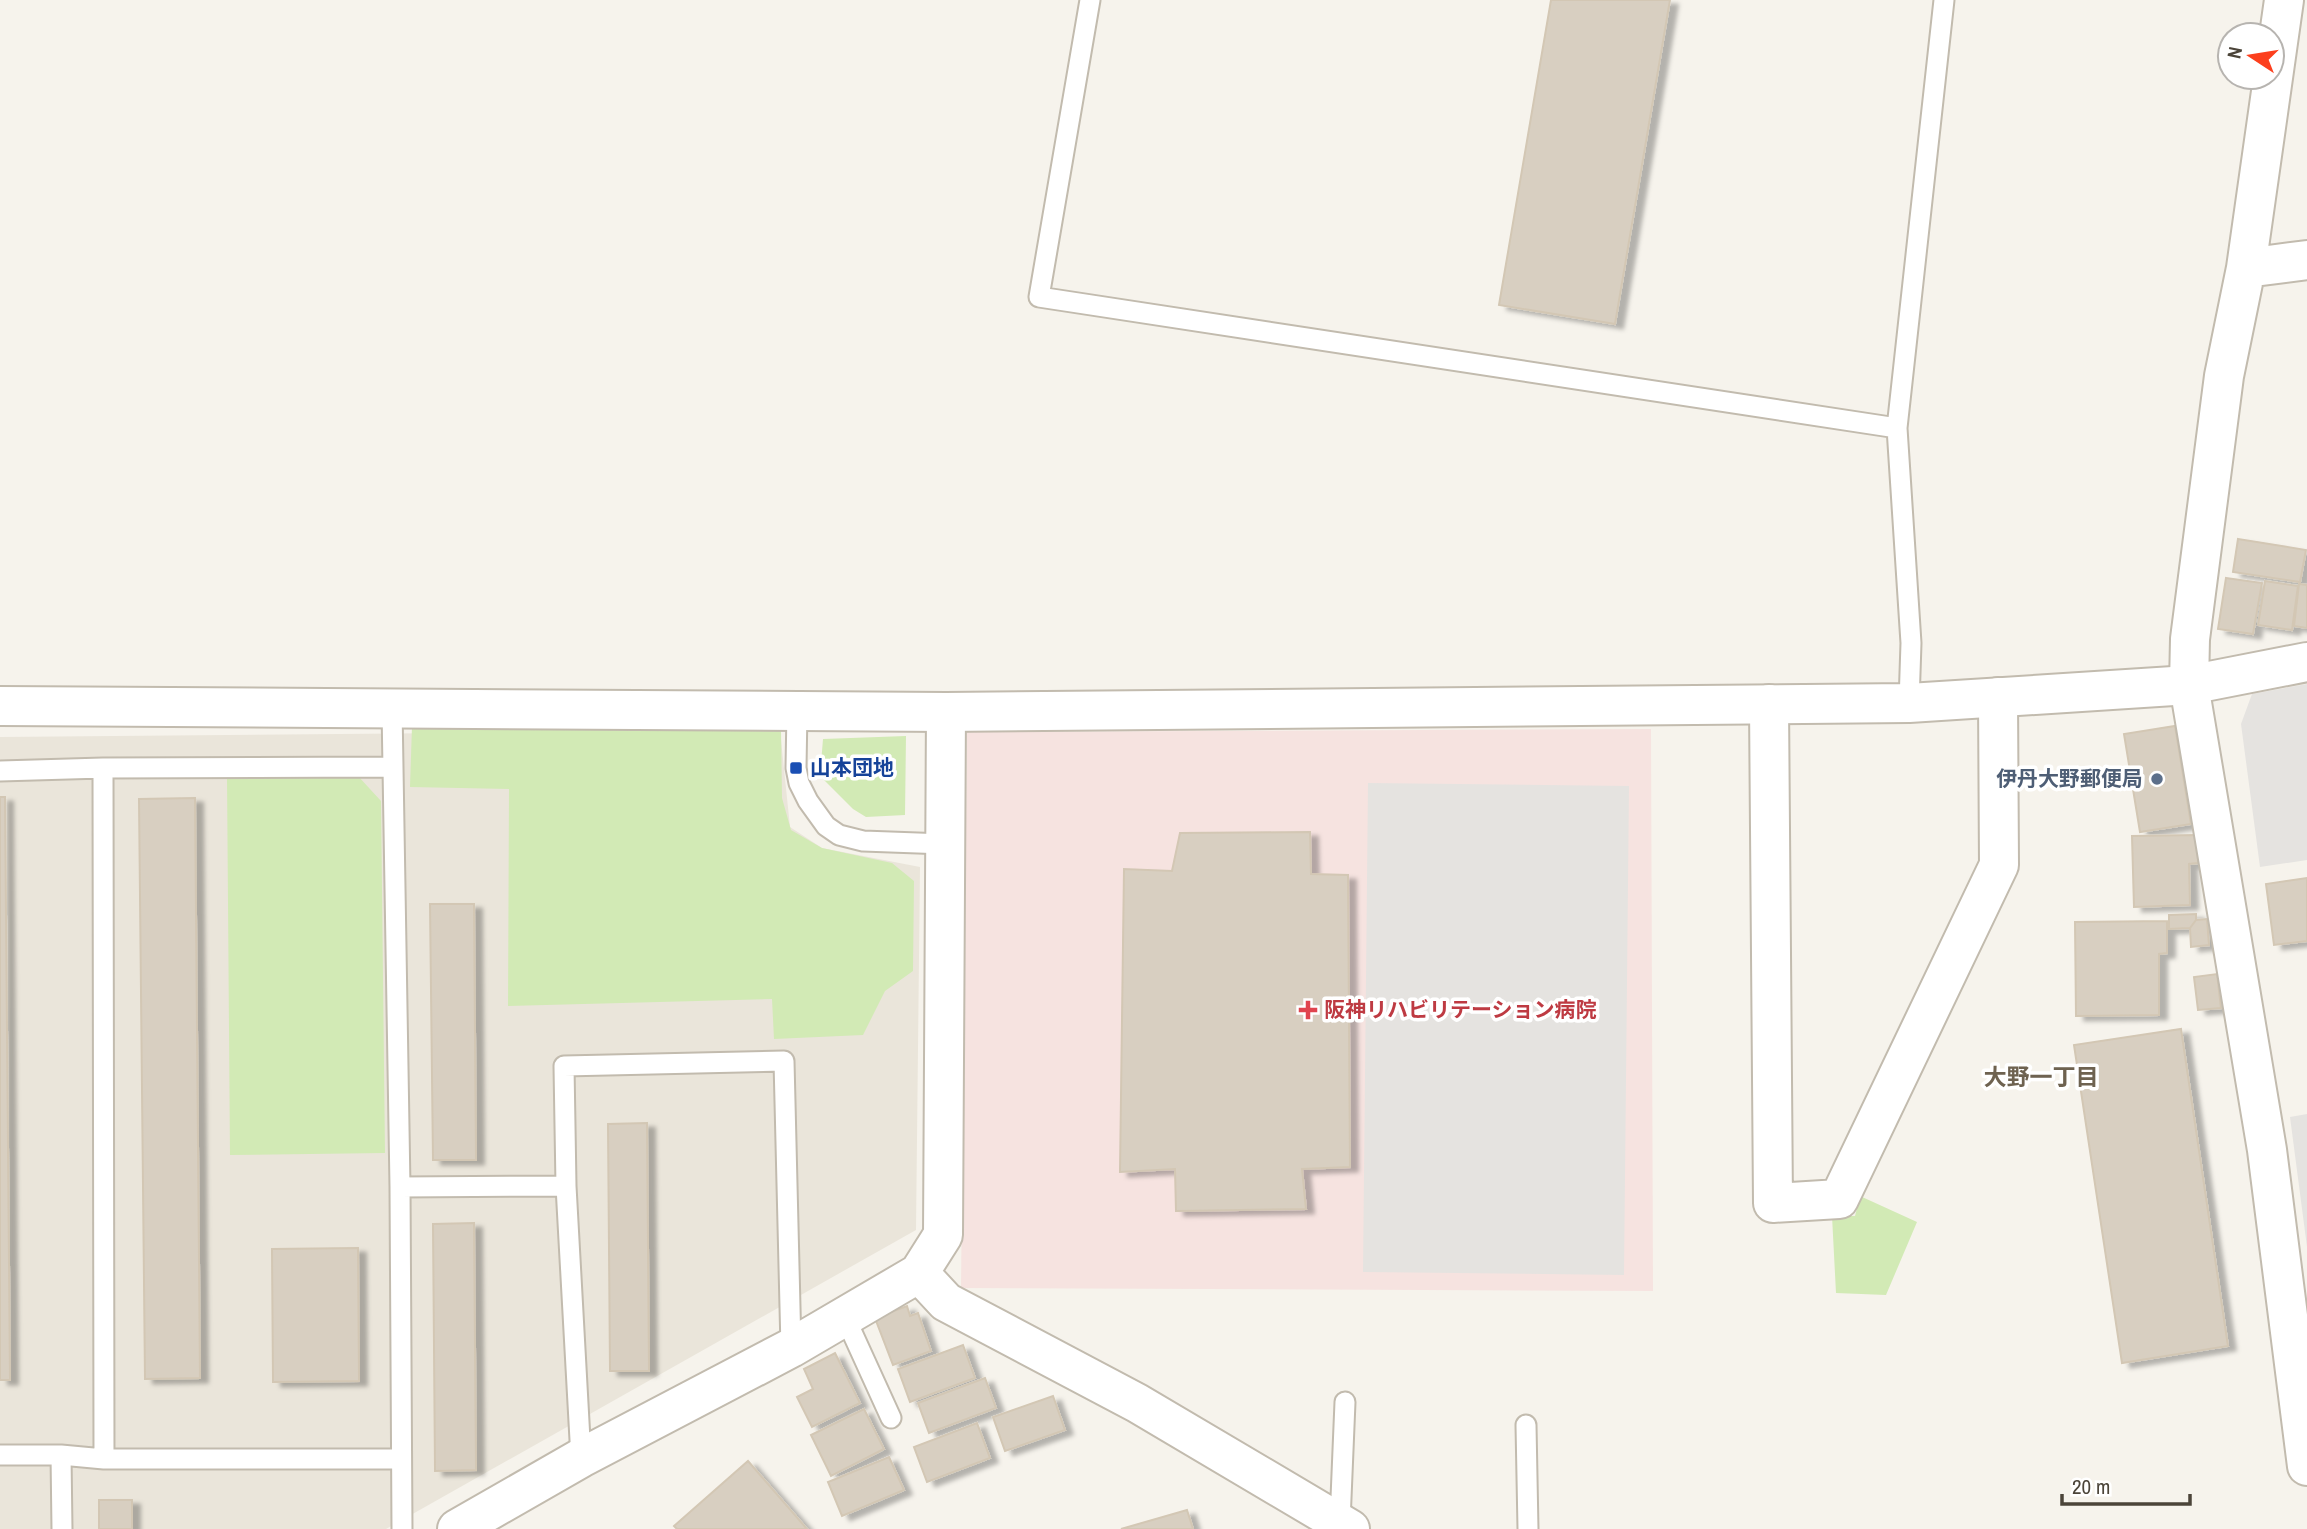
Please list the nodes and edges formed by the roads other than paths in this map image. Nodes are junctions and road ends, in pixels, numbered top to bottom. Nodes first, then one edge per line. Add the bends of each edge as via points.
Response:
1 (1090, 0) edge
2 (1944, 0) edge
3 (2284, 0) edge
4 (2307, 260) edge
5 (2246, 268) junction
6 (1897, 428) junction
7 (2307, 662) edge
8 (2189, 685) junction
9 (1998, 697) junction
10 (1909, 703) junction
11 (1769, 704) junction
12 (0, 706) edge
13 (392, 708) junction
14 (797, 711) junction
15 (946, 712) junction
16 (392, 767) junction
17 (103, 768) junction
18 (0, 771) edge
19 (945, 844) junction
20 (566, 1186) junction
21 (400, 1187) junction
22 (919, 1273) junction
23 (845, 1317) junction
24 (791, 1348) junction
25 (1345, 1402) dead end
26 (891, 1419) dead end
27 (1526, 1425) dead end
28 (0, 1455) edge
29 (61, 1455) junction
30 (581, 1458) junction
31 (104, 1459) junction
32 (400, 1459) junction
33 (2307, 1466) edge
34 (1345, 1526) edge
35 (62, 1529) edge
36 (402, 1529) edge
37 (457, 1529) edge
38 (1528, 1529) edge

1 - 6 lane via 1039,298
2 - 6 lane
3 - 5 street
4 - 5 street
5 - 8 street via 2224,376 2190,639
6 - 10 lane via 1911,643
7 - 8 street
8 - 9 street
8 - 33 street via 2267,1150
9 - 10 street
9 - 11 street via 1999,865 1839,1199 1773,1203
10 - 11 street
11 - 15 street
12 - 13 street
13 - 14 street
13 - 16 lane
14 - 15 street
14 - 19 lane via 799,783 826,826 863,841
15 - 19 street
16 - 17 lane
16 - 21 lane
17 - 18 lane
17 - 31 lane
19 - 22 street via 943,1235
20 - 21 lane
20 - 24 lane via 564,1066 784,1061
20 - 30 lane
21 - 32 lane
22 - 23 street
22 - 34 street via 946,1302 1137,1403
23 - 24 street
23 - 26 lane
24 - 30 street
25 - 34 lane
27 - 38 lane
28 - 29 lane
29 - 31 lane
29 - 35 lane
30 - 37 street
31 - 32 lane
32 - 36 lane

